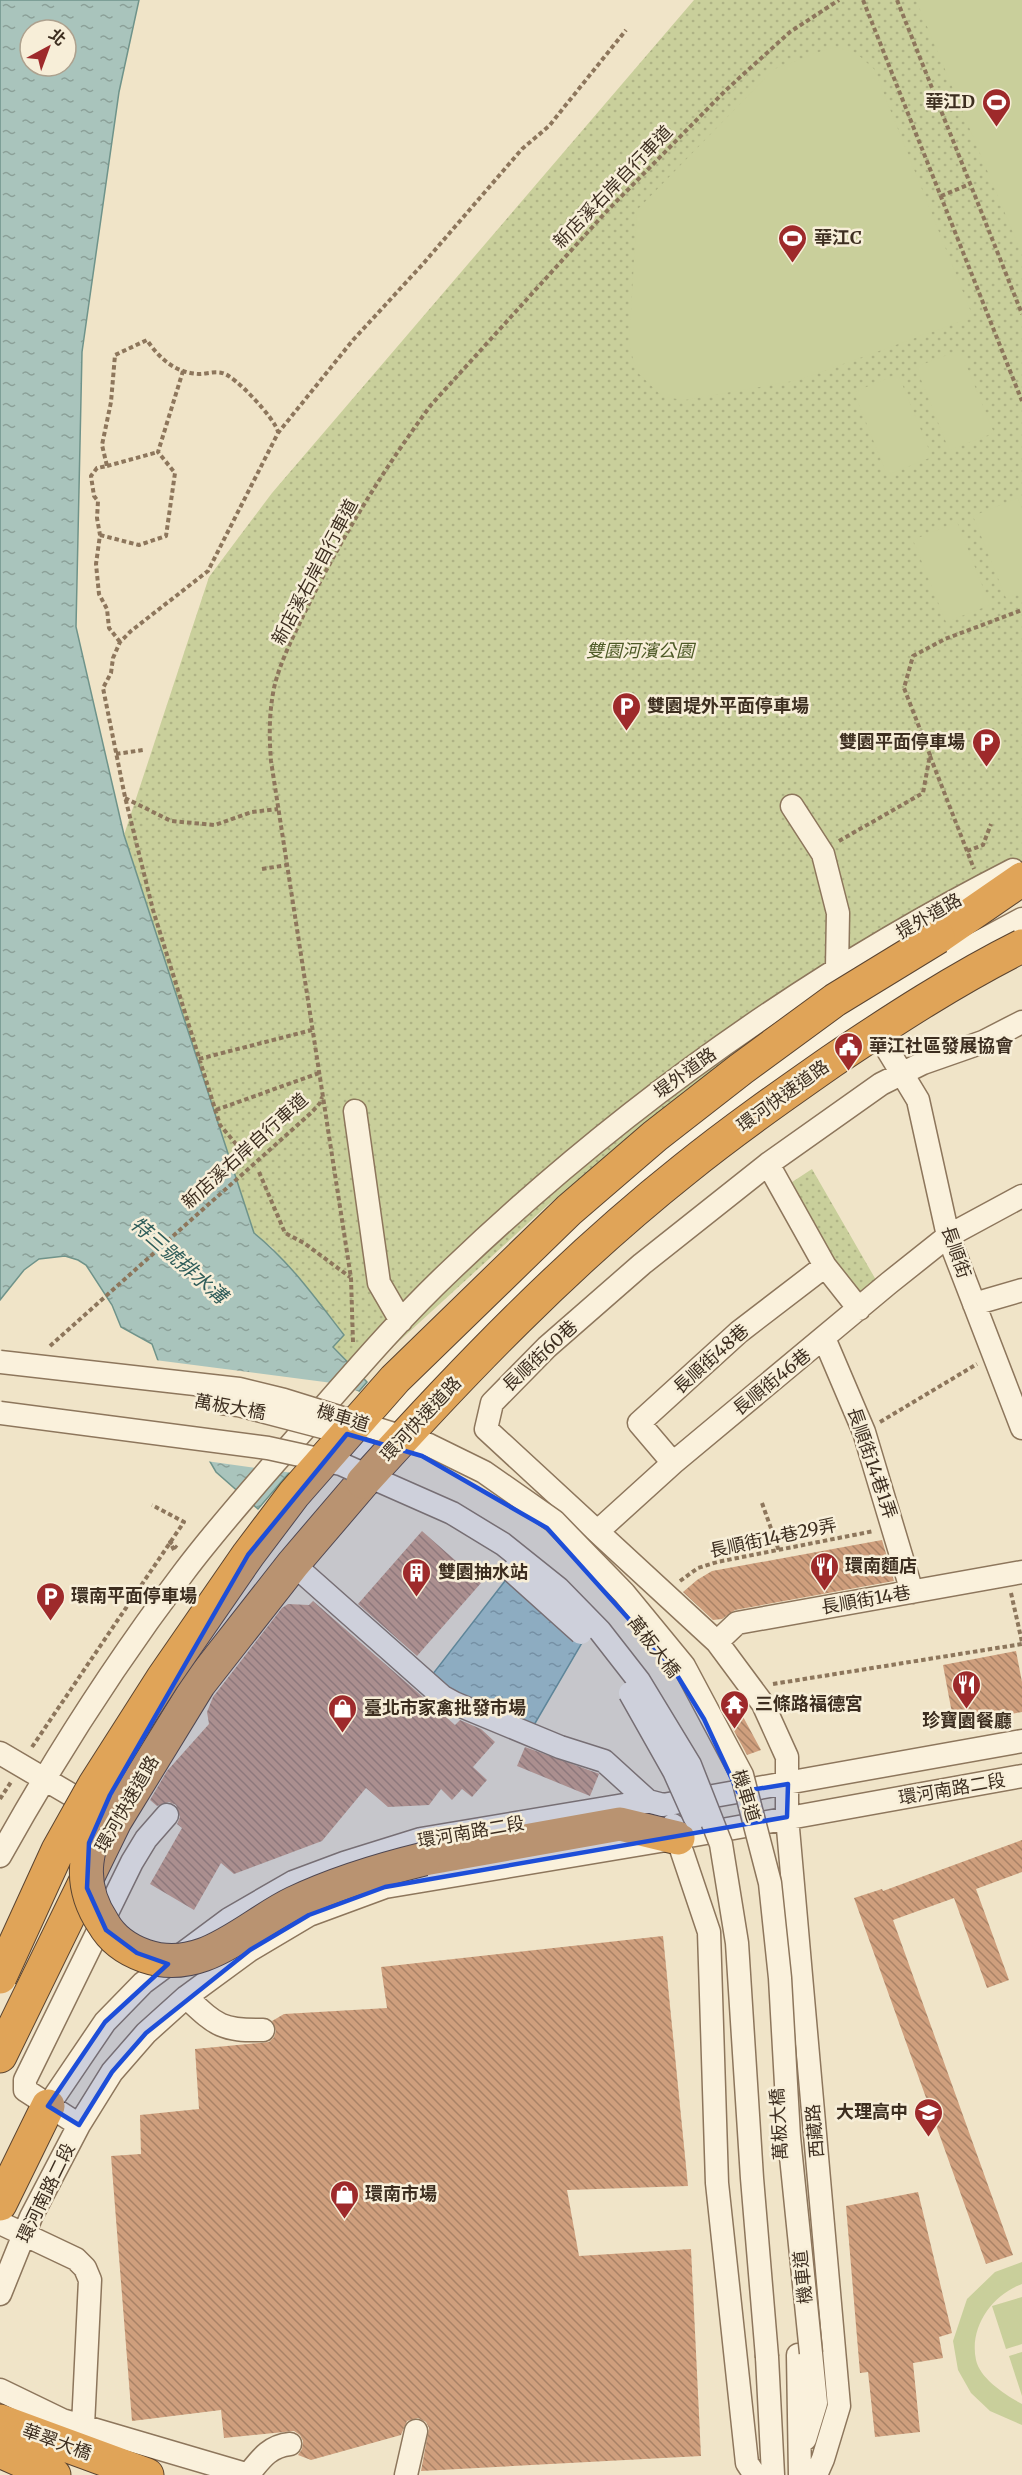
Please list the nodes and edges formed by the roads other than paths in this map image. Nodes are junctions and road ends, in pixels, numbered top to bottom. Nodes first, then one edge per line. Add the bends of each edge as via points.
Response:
1 (792, 806) dead end
2 (1022, 866) edge
3 (1022, 879) edge
4 (1022, 893) edge
5 (1022, 919) edge
6 (938, 937) junction
7 (1022, 946) edge
8 (837, 968) junction
9 (864, 1011) junction
10 (1022, 1022) edge
11 (903, 1072) junction
12 (355, 1111) dead end
13 (768, 1164) junction
14 (1022, 1196) edge
15 (948, 1236) junction
16 (825, 1266) junction
17 (1022, 1290) edge
18 (974, 1304) junction
19 (859, 1309) junction
20 (400, 1321) junction
21 (824, 1338) junction
22 (0, 1362) edge
23 (0, 1376) edge
24 (0, 1413) edge
25 (0, 1423) edge
26 (1021, 1423) edge
27 (673, 1463) junction
28 (358, 1471) junction
29 (598, 1531) junction
30 (248, 1555) junction
31 (293, 1564) junction
32 (1014, 1574) edge
33 (912, 1592) junction
34 (717, 1642) junction
35 (1022, 1741) edge
36 (0, 1754) edge
37 (1022, 1776) edge
38 (42, 1778) junction
39 (788, 1784) junction
40 (656, 1803) junction
41 (102, 1813) junction
42 (167, 1815) dead end
43 (787, 1817) junction
44 (678, 1838) junction
45 (0, 1856) edge
46 (294, 1882) junction
47 (309, 1915) junction
48 (0, 1950) edge
49 (0, 1977) edge
50 (186, 1998) junction
51 (263, 2030) dead end
52 (0, 2056) edge
53 (48, 2106) junction
54 (80, 2125) junction
55 (0, 2204) edge
56 (0, 2223) edge
57 (24, 2234) junction
58 (0, 2294) edge
59 (804, 2354) junction
60 (760, 2357) junction
61 (0, 2390) edge
62 (0, 2421) edge
63 (83, 2426) junction
64 (416, 2430) dead end
65 (290, 2444) dead end
66 (0, 2451) edge
67 (805, 2470) edge
68 (767, 2471) edge
69 (54, 2475) edge
70 (147, 2475) edge
71 (248, 2475) edge
72 (406, 2475) edge

1 - 8 street via 823,854 838,914
2 - 8 street, 提外道路
3 - 6 highway
4 - 6 highway, 環河快速道路
5 - 9 street via 927,970
6 - 30 highway, 環河快速道路, bridge via 835,1000 741,1069 569,1210 394,1379 294,1494
7 - 28 highway, 環河快速道路, bridge via 887,1024 778,1098 684,1169 591,1249 428,1409
8 - 9 street
8 - 20 street, 堤外道路 via 680,1075 539,1188
9 - 11 street
9 - 28 street via 749,1089 597,1211 501,1299 408,1393
10 - 11 street, 長順街60巷 via 983,1042
11 - 13 street, 長順街60巷
11 - 15 street, 長順街 via 918,1100
12 - 20 street via 379,1283
13 - 16 street
13 - 29 street, 長順街60巷 via 642,1264 547,1347 492,1402 486,1429
14 - 15 street, 長順街46巷
15 - 18 street, 長順街
15 - 19 street, 長順街46巷
16 - 19 street
16 - 27 street, 長順街48巷 via 739,1332 639,1424
17 - 18 street
18 - 26 street, 長順街
19 - 21 street, 長順街46巷
20 - 38 street, 堤外道路, bridge via 359,1352 185,1570
21 - 27 street, 長順街46巷
21 - 33 street, 長順街14巷1弄 via 864,1431
22 - 59 street, 機車道, bridge via 239,1389 429,1445 484,1472 554,1521 624,1593 684,1666 742,1775 770,1882 780,1978
23 - 59 street, 萬板大橋, bridge via 238,1405 422,1456 484,1487 547,1528 611,1594 672,1667 725,1758 756,1855 770,1948 782,2162
24 - 60 street, 萬板大橋, bridge via 268,1448 341,1464 452,1513 503,1544 558,1588 600,1631 639,1681 673,1735 690,1765 721,1844 737,1943
25 - 60 street, bridge via 250,1456 339,1476 446,1525 494,1555 590,1641 630,1693 674,1771 708,1844 725,1943
27 - 29 street, 長順街46巷
28 - 31 highway, 環河快速道路
29 - 34 street, 長順街60巷
30 - 44 highway, bridge via 106,1805 89,1843 87,1888 93,1909 106,1930 123,1945 156,1960 201,1957 293,1904 339,1883 423,1859 620,1824
30 - 49 highway, 環河快速道路, bridge via 94,1786 58,1850
31 - 40 street via 443,1697 560,1747 604,1761
31 - 41 highway, 環河快速道路
32 - 33 street, 長順街14巷
33 - 34 street, 長順街14巷 via 737,1623
34 - 39 street, 長順街60巷 via 763,1704 788,1757
35 - 39 street, 環河南路二段
36 - 38 street
37 - 43 street, 環河南路二段
38 - 41 street
38 - 45 street, 堤外道路
39 - 40 street, 環河南路二段
39 - 43 street, 西藏路
40 - 44 street
40 - 46 street, 環河南路二段 via 421,1839
41 - 48 street via 19,1909
41 - 52 highway, 環河快速道路
42 - 53 street via 132,1862 25,2080 25,2091
43 - 44 street, 環河南路二段
43 - 67 street, 西藏路 via 839,2406 823,2459
44 - 47 street, 環河南路二段 via 385,1887
44 - 68 street via 709,1932 717,2182 747,2463
46 - 47 street
46 - 53 street, 環河南路二段 via 229,1919 143,1983 105,2022
47 - 50 street, 環河南路二段 via 250,1950
50 - 51 street via 223,2027
50 - 54 street, 環河南路二段 via 146,2033 112,2072
53 - 54 street, 環河南路二段
53 - 55 highway
54 - 57 street, 環河南路二段
56 - 57 street
57 - 58 street, 環河南路二段
57 - 63 street via 76,2259 90,2280
59 - 67 street, 西藏路
60 - 68 street
61 - 63 street
62 - 70 highway, 華翠大橋
63 - 71 street
64 - 72 street
65 - 71 street via 270,2449
66 - 69 highway, 華翠大橋

